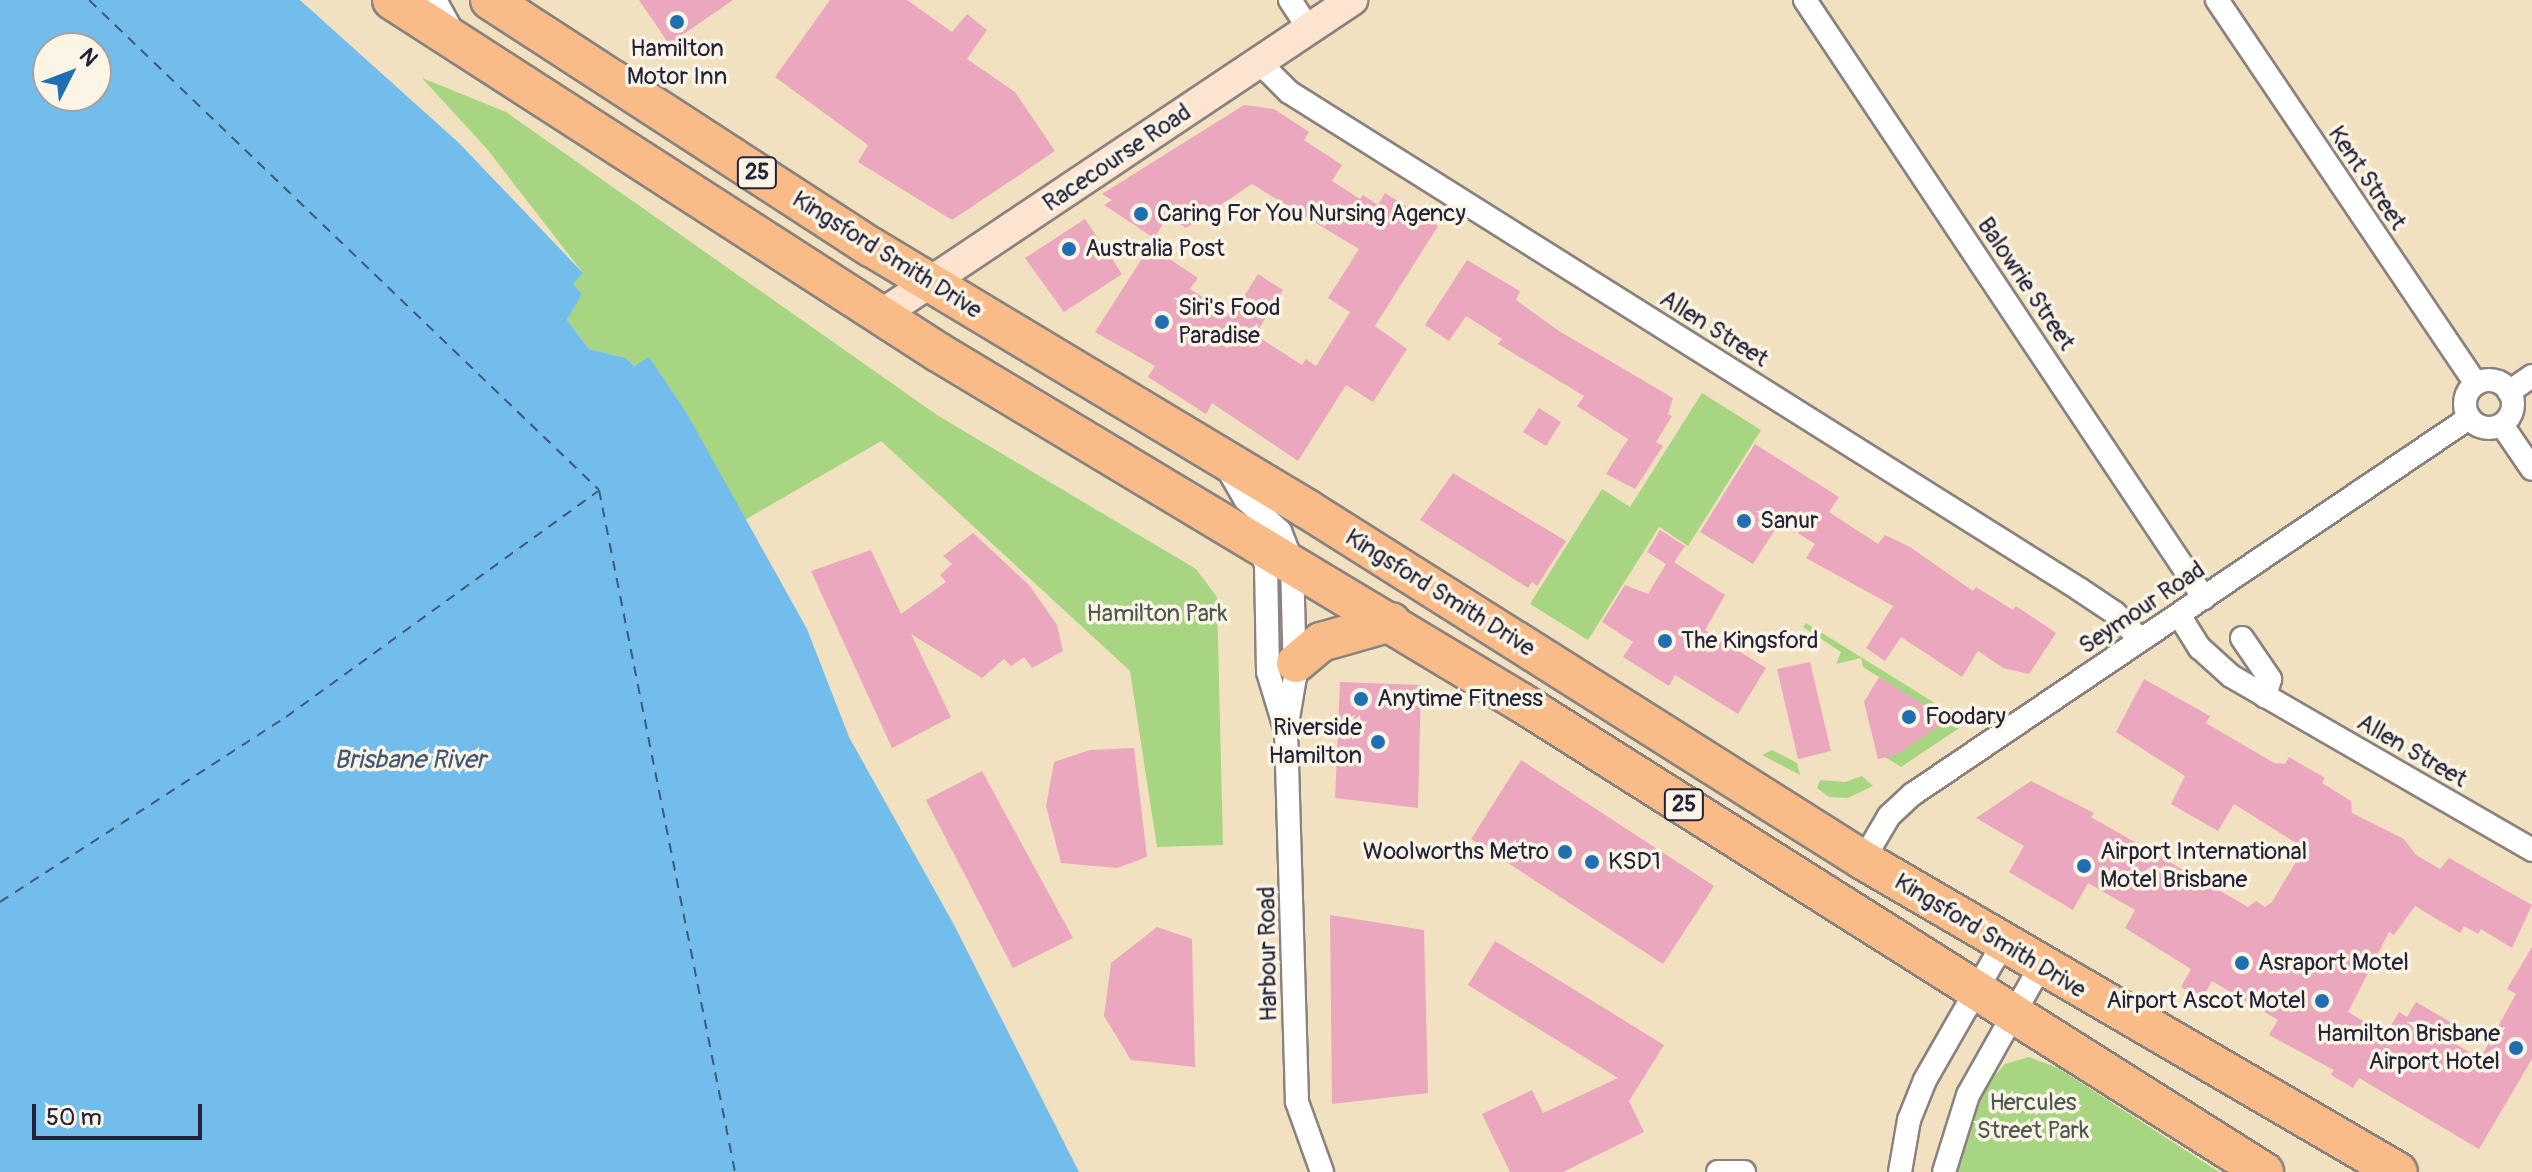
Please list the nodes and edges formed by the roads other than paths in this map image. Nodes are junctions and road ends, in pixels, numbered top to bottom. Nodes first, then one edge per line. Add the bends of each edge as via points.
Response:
1 (392, 0) edge
2 (435, 0) edge
3 (490, 0) edge
4 (1290, 0) edge
5 (1352, 0) edge
6 (1805, 0) edge
7 (2217, 0) edge
8 (1309, 29) junction
9 (458, 42) junction
10 (1260, 63) junction
11 (930, 283) junction
12 (881, 315) junction
13 (2532, 376) edge
14 (2476, 384) junction
15 (2509, 392) junction
16 (2469, 418) junction
17 (2502, 425) junction
18 (1221, 458) junction
19 (2532, 469) edge
20 (1259, 544) junction
21 (1292, 562) junction
22 (2204, 598) junction
23 (2179, 615) junction
24 (1391, 622) junction
25 (2242, 638) dead end
26 (2140, 640) junction
27 (1296, 663) junction
28 (2265, 696) junction
29 (1286, 730) junction
30 (2532, 850) edge
31 (1863, 860) junction
32 (2003, 944) junction
33 (2040, 967) junction
34 (1976, 990) junction
35 (2014, 1013) junction
36 (1322, 1172) edge
37 (1718, 1172) edge
38 (1744, 1172) edge
39 (1900, 1172) edge
40 (1944, 1172) edge
41 (2264, 1172) edge
42 (2398, 1172) edge

1 - 9 highway, Kingsford Smith Drive / 25
2 - 9 street
3 - 11 highway, Kingsford Smith Drive / 25
4 - 8 street
5 - 8 street, Racecourse Road
6 - 22 street, Balowrie Street
7 - 14 street, Kent Street
8 - 10 street, Racecourse Road
9 - 12 highway, Kingsford Smith Drive / 25
10 - 11 street, Racecourse Road
10 - 26 street, Allen Street via 1289,92 2091,597
11 - 12 street, Racecourse Road
11 - 18 highway, Kingsford Smith Drive / 25
12 - 20 highway, Kingsford Smith Drive / 25
13 - 15 street
14 - 15 street via 2490,380
14 - 16 street via 2464,403
15 - 17 street via 2513,406
16 - 17 street via 2488,428
16 - 22 street, Seymour Road
17 - 19 street
18 - 21 street, Harbour Road via 1246,500 1280,531
18 - 31 highway, Kingsford Smith Drive / 25
20 - 21 highway, Kingsford Smith Drive / 25
20 - 29 street, Harbour Road via 1266,565 1268,672
21 - 24 highway, Kingsford Smith Drive / 25
21 - 27 street, Harbour Road
22 - 23 street, Seymour Road
23 - 26 street, Seymour Road
23 - 28 street, Allen Street via 2209,658
24 - 27 highway via 1321,642
24 - 34 highway, Kingsford Smith Drive / 25
25 - 28 street via 2270,679
26 - 31 street, Seymour Road via 1913,794 1889,816
27 - 29 street, Harbour Road
28 - 30 street, Allen Street
29 - 36 street, Harbour Road via 1297,1102
31 - 32 highway, Kingsford Smith Drive / 25
32 - 33 highway, Kingsford Smith Drive / 25
32 - 34 street
33 - 35 street
33 - 42 highway, Kingsford Smith Drive / 25
34 - 35 highway, Kingsford Smith Drive / 25
34 - 39 street via 1916,1099
35 - 40 street via 1968,1095
35 - 41 highway, Kingsford Smith Drive / 25
37 - 38 street

